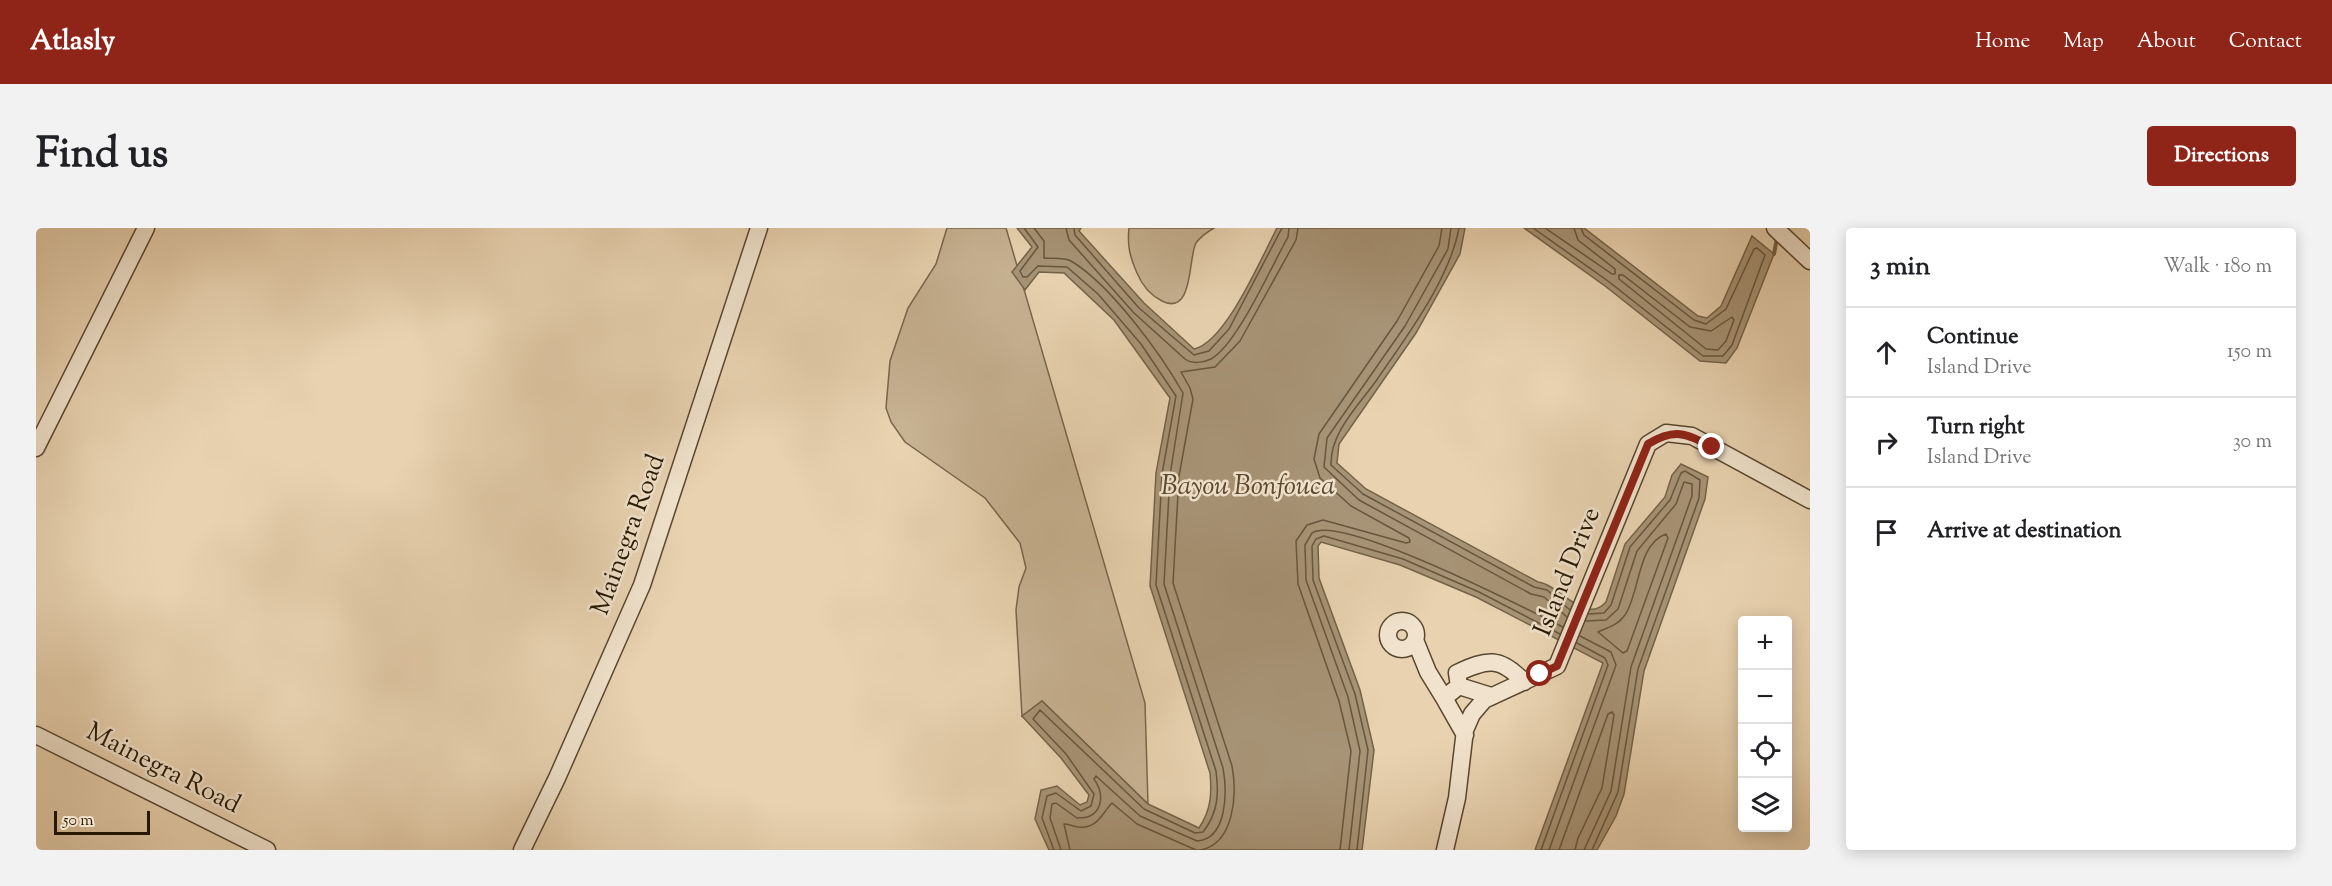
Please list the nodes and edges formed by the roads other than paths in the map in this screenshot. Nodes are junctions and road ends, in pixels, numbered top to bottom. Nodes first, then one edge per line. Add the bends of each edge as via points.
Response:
1 (146, 228) edge
2 (759, 228) edge
3 (1779, 232) edge
4 (1810, 261) edge
5 (36, 448) edge
6 (1810, 500) edge
7 (1415, 640) dead end
8 (1524, 682) junction
9 (1459, 686) junction
10 (1491, 696) junction
11 (1444, 699) junction
12 (36, 735) edge
13 (1465, 735) junction
14 (267, 850) edge
15 (522, 850) edge
16 (1445, 850) edge

1 - 5 street
2 - 15 street, Mainegra Road via 642,585
3 - 4 street
6 - 8 street, Island Drive via 1692,436 1666,433 1648,444 1557,666
7 - 11 street
8 - 9 street via 1500,662 1479,663 1457,673
8 - 10 street, Island Drive
9 - 10 street
9 - 11 street
10 - 13 street, Island Drive via 1472,714
11 - 13 street
12 - 14 street, Mainegra Road
13 - 16 street, Island Drive

